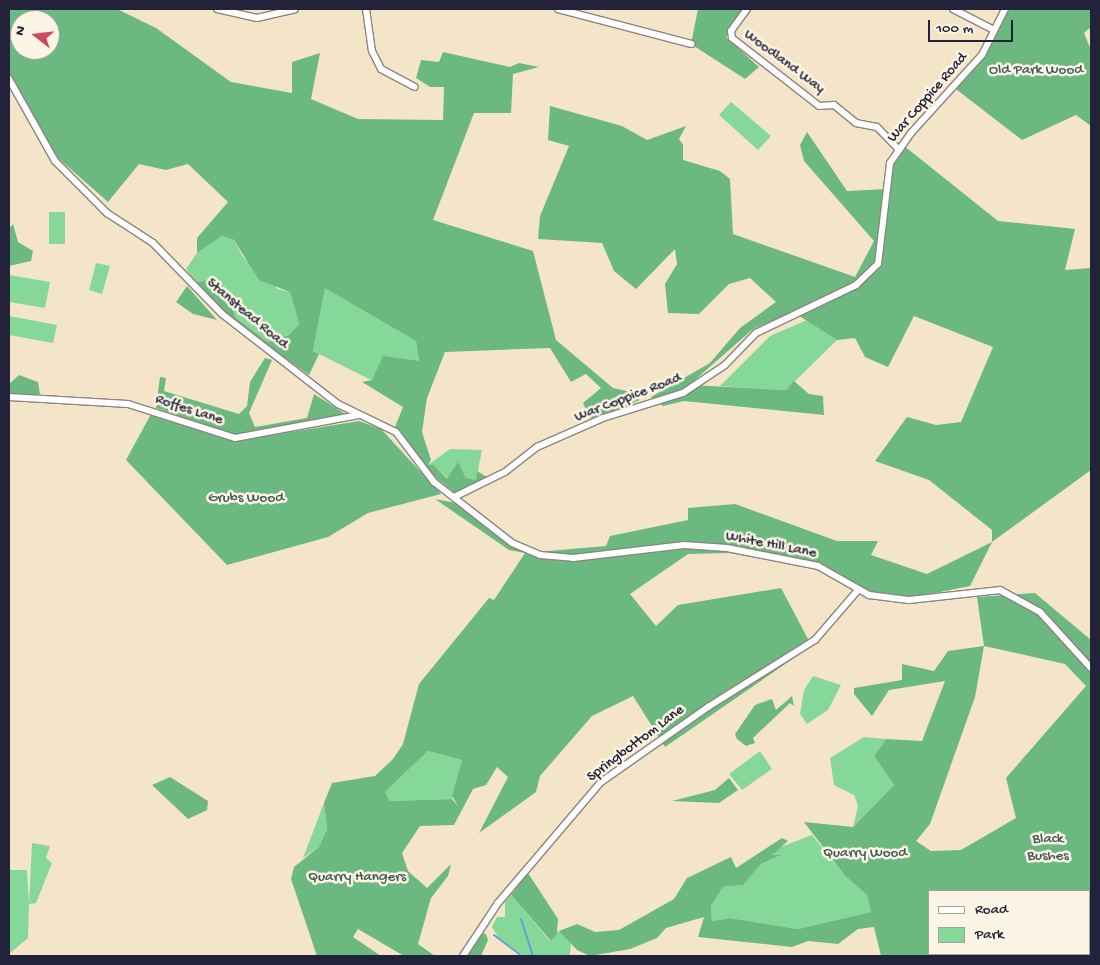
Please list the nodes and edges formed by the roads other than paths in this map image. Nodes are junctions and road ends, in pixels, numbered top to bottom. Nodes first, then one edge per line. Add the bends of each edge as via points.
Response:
1 (217, 9) edge
2 (296, 9) edge
3 (366, 9) edge
4 (558, 9) edge
5 (747, 9) edge
6 (954, 9) edge
7 (1005, 9) edge
8 (994, 30) junction
9 (691, 44) dead end
10 (9, 79) edge
11 (415, 88) dead end
12 (899, 150) junction
13 (9, 397) edge
14 (359, 415) junction
15 (454, 497) junction
16 (858, 590) junction
17 (1091, 668) edge
18 (463, 956) edge

1 - 2 street via 257,18
3 - 11 street via 372,51 381,69
4 - 9 street
5 - 12 street, Woodland Way via 731,31 732,38 819,106 834,105 856,123 877,127
6 - 8 street
7 - 8 street, War Coppice Road
8 - 12 street, War Coppice Road via 982,55
10 - 14 street, Stanstead Road via 55,161 107,213 153,243 222,314
12 - 15 street, War Coppice Road via 890,163 878,264 856,285 756,333 724,365 683,393 603,418 537,447 505,472
13 - 14 street, Roffes Lane via 128,404 235,438
14 - 15 street, Stanstead Road via 396,432 434,482
15 - 16 street, White Hill Lane via 512,543 540,555 573,558 684,545 727,548 818,566
16 - 17 street, White Hill Lane via 909,600 1000,590 1040,612
16 - 18 street, Springbottom Lane via 815,640 708,707 601,782 498,903

